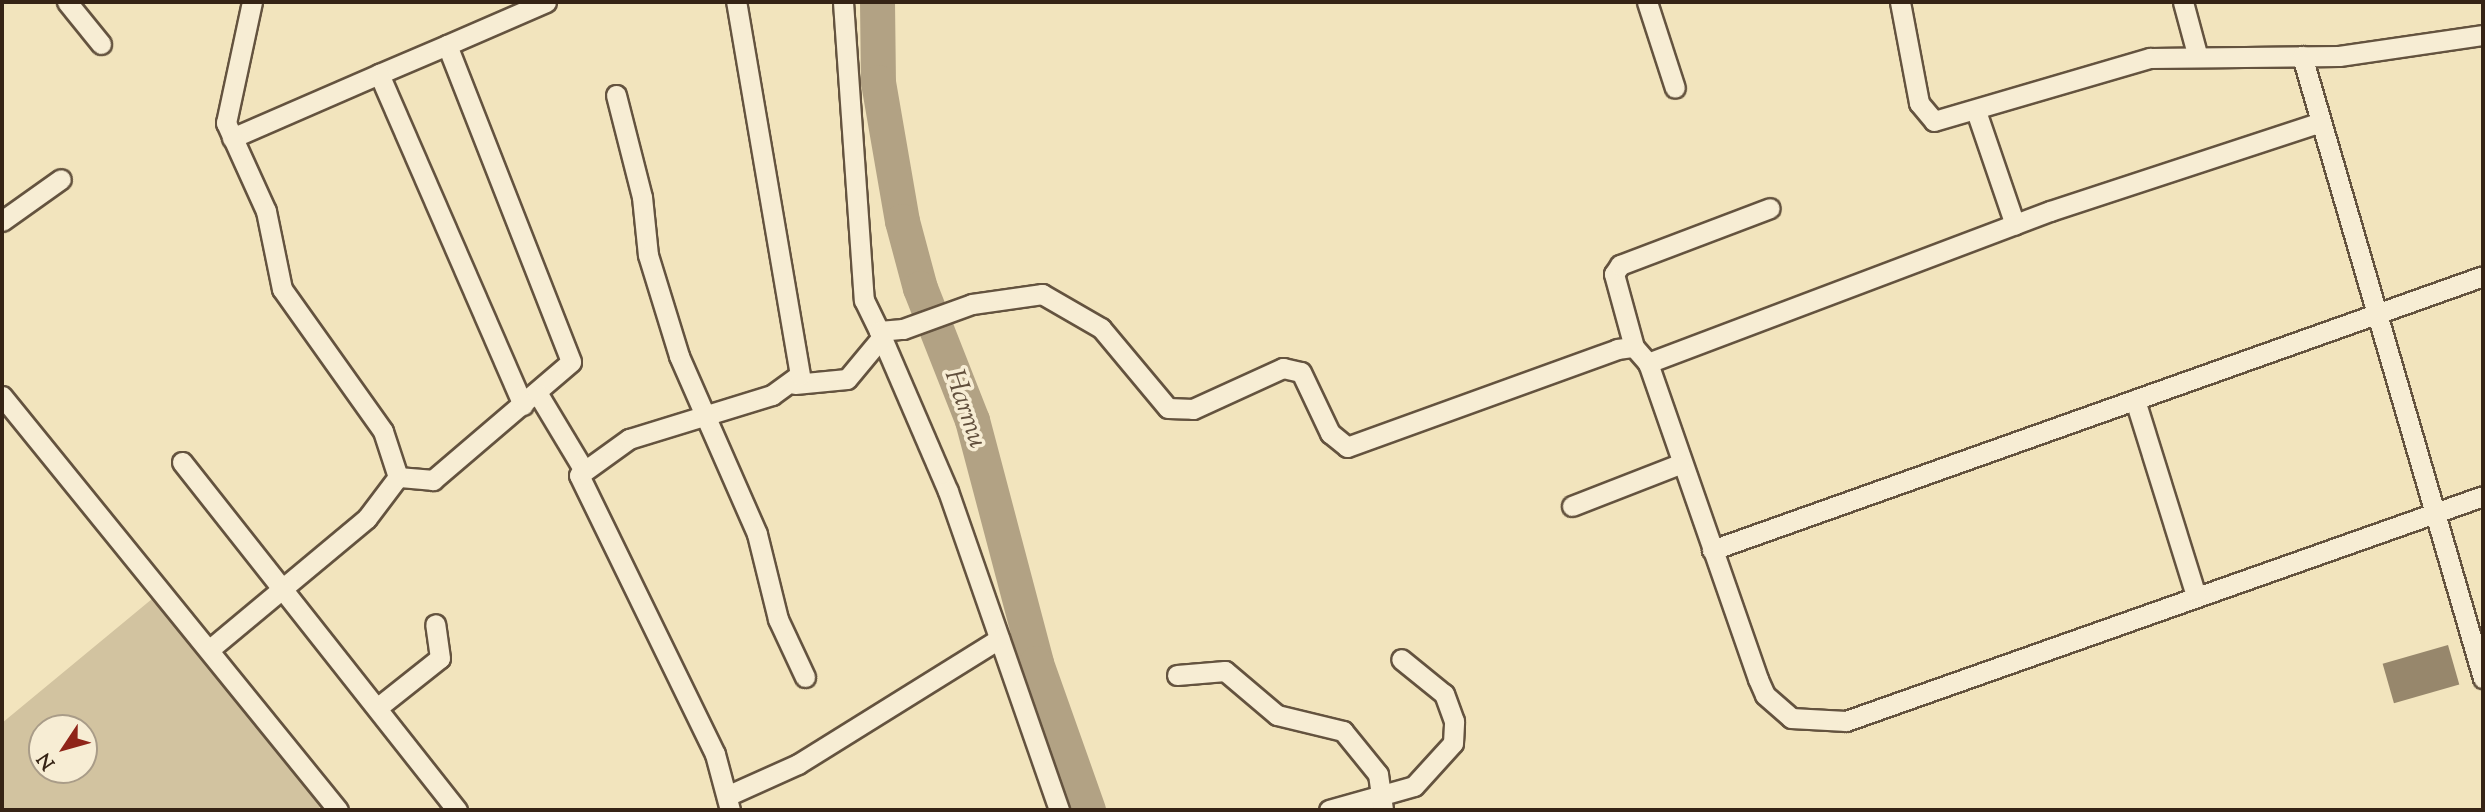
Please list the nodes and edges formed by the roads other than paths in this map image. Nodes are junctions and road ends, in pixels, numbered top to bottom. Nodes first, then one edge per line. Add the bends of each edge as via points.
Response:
1 (67, 2) edge
2 (252, 2) edge
3 (546, 2) edge
4 (736, 2) edge
5 (843, 2) edge
6 (1647, 2) edge
7 (1900, 2) edge
8 (2183, 2) edge
9 (2483, 35) edge
10 (101, 44) dead end
11 (447, 46) junction
12 (2197, 54) junction
13 (2302, 57) junction
14 (379, 74) junction
15 (1675, 88) dead end
16 (616, 94) dead end
17 (1976, 111) junction
18 (2318, 123) junction
19 (232, 138) junction
20 (61, 179) dead end
21 (1770, 208) dead end
22 (2, 221) edge
23 (2015, 225) junction
24 (2483, 276) edge
25 (2375, 318) junction
26 (880, 335) junction
27 (1634, 348) junction
28 (1648, 363) junction
29 (794, 384) junction
30 (2, 396) edge
31 (530, 400) junction
32 (2136, 400) junction
33 (702, 414) junction
34 (181, 462) dead end
35 (1680, 464) junction
36 (583, 470) junction
37 (398, 477) junction
38 (2483, 496) edge
39 (1572, 506) dead end
40 (2435, 514) junction
41 (1712, 550) junction
42 (281, 590) junction
43 (2196, 596) junction
44 (435, 624) dead end
45 (999, 639) junction
46 (210, 649) junction
47 (1401, 659) dead end
48 (1177, 675) dead end
49 (805, 677) dead end
50 (2483, 678) edge
51 (377, 708) junction
52 (729, 803) edge
53 (1383, 805) edge
54 (327, 806) edge
55 (457, 810) edge
56 (1059, 810) edge
57 (1329, 810) edge

1 - 10 street
2 - 19 street via 227,97
3 - 11 street
4 - 29 street via 801,360
5 - 26 street via 864,300 867,318
6 - 15 street
7 - 17 street via 1922,112 1934,121
8 - 12 street
9 - 13 street
11 - 14 street
11 - 31 street via 571,362
12 - 13 street
12 - 17 street via 2122,64
13 - 18 street
14 - 19 street
14 - 31 street
16 - 33 street via 642,197 648,255
17 - 23 street
18 - 23 street
18 - 25 street
19 - 37 street via 266,211 282,289 383,430
20 - 22 street
21 - 27 street via 1620,265 1614,274
23 - 28 street
24 - 25 street
25 - 32 street
25 - 40 street
26 - 27 street via 972,303 1042,295 1065,302 1101,328 1168,408 1193,409 1283,369 1301,372 1330,433 1348,447
26 - 29 street via 847,379
26 - 45 street via 933,451
27 - 28 street
28 - 35 street
29 - 33 street
30 - 46 street
31 - 36 street
31 - 37 street via 433,480
32 - 41 street
32 - 43 street
33 - 36 street via 629,439
33 - 49 street via 757,534 778,618
34 - 42 street
35 - 39 street
35 - 41 street
36 - 52 street via 580,482
37 - 42 street via 367,518
38 - 40 street
40 - 43 street
40 - 50 street
41 - 43 street via 1765,695 1791,718 1810,722 1881,710
42 - 46 street
42 - 51 street
44 - 51 street via 440,658
45 - 52 street
45 - 56 street
46 - 54 street
47 - 53 street via 1444,694 1455,733 1427,776
48 - 53 street via 1225,671 1278,715 1343,731 1378,774
51 - 55 street
53 - 57 street

